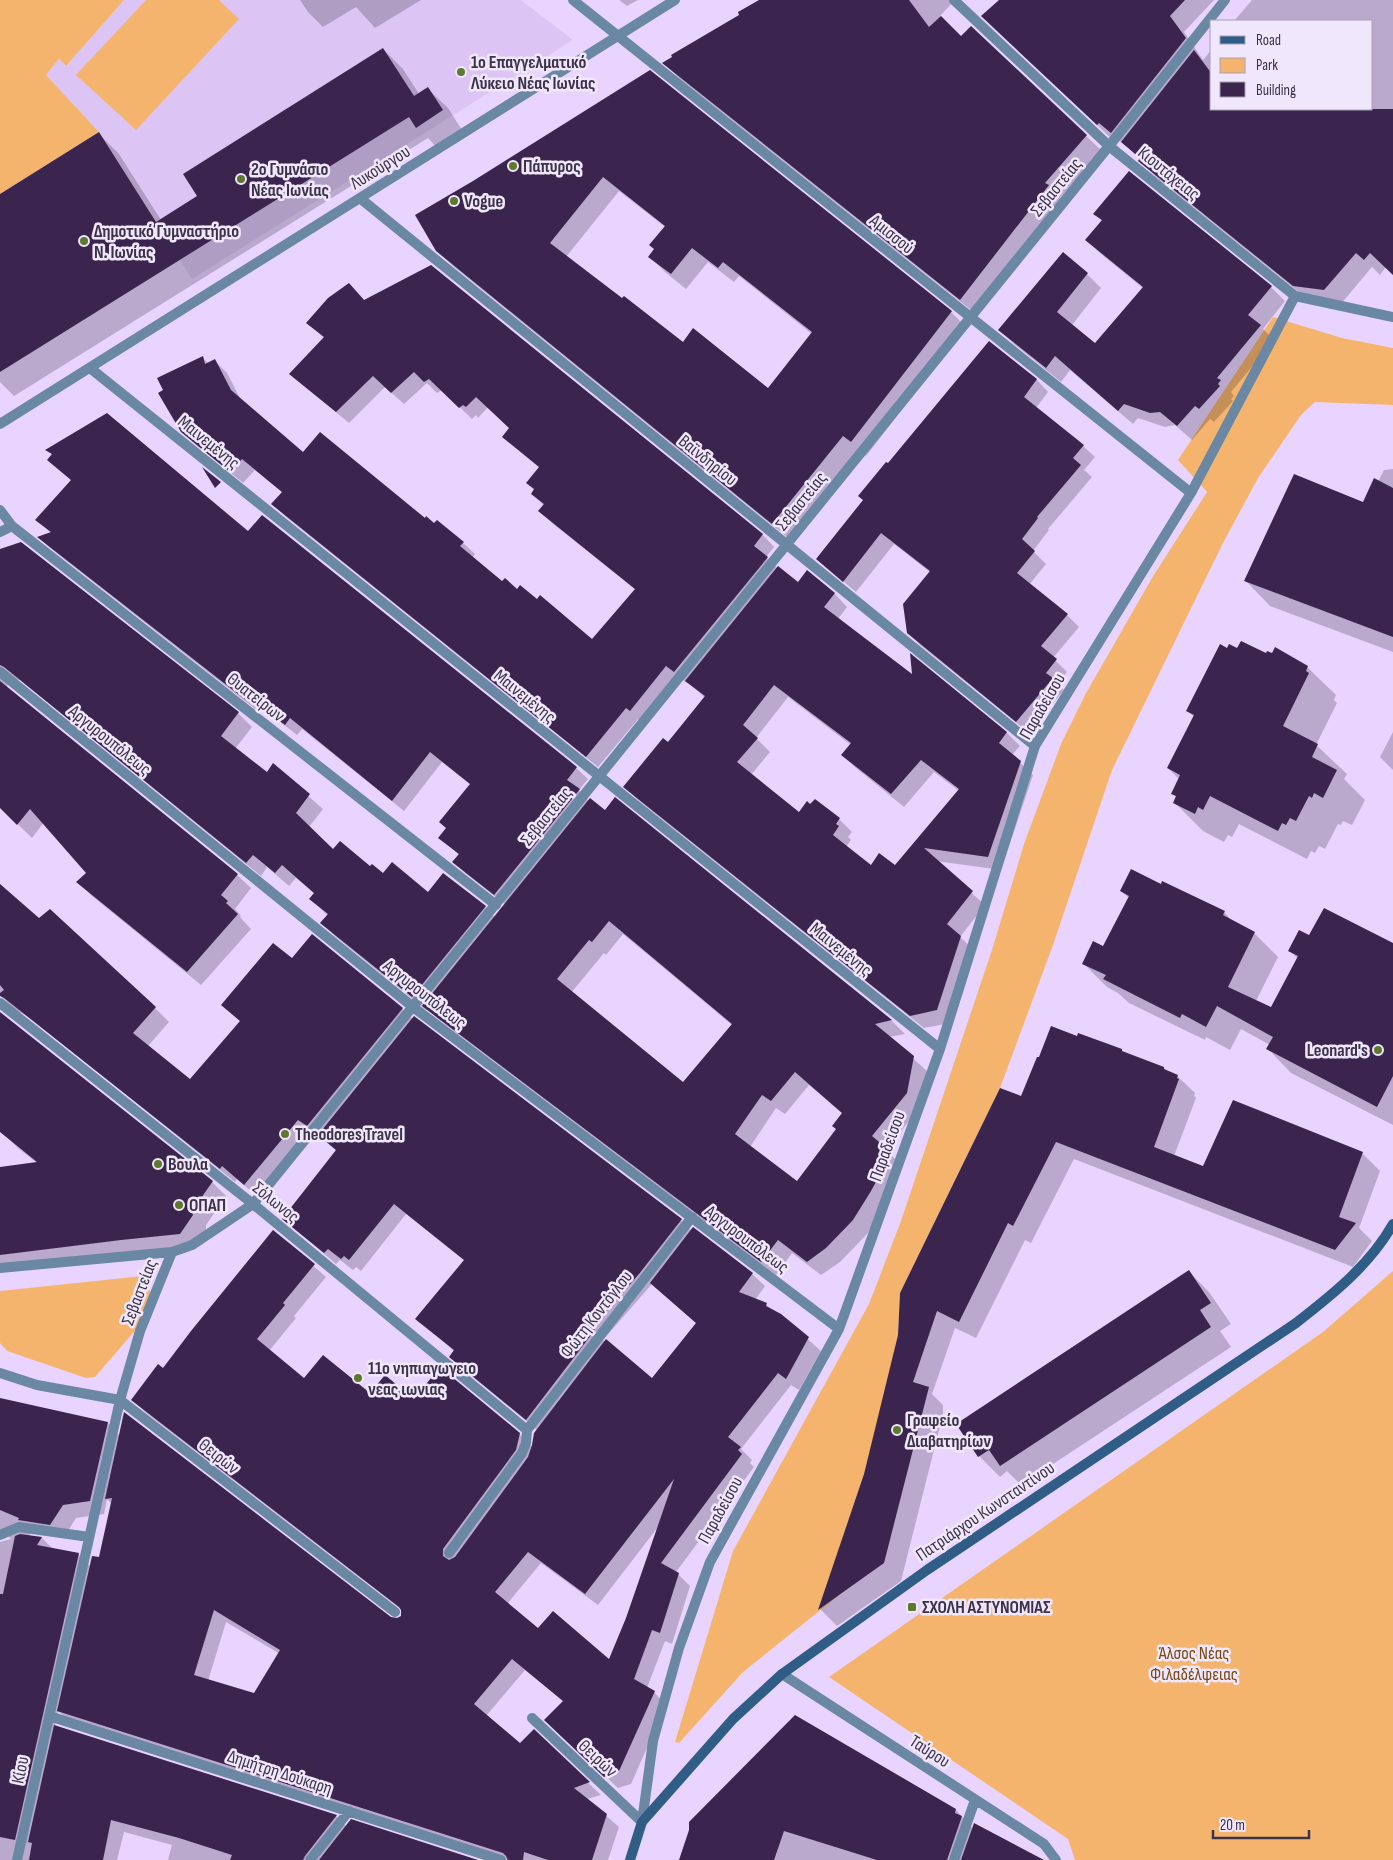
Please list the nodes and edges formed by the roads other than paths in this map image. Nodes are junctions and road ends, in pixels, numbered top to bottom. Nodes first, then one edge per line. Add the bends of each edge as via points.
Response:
1 (573, 0) edge
2 (675, 0) edge
3 (954, 0) edge
4 (1225, 0) edge
5 (618, 36) junction
6 (1110, 146) junction
7 (361, 199) junction
8 (1295, 296) junction
9 (971, 317) junction
10 (1393, 317) edge
11 (90, 368) junction
12 (0, 424) edge
13 (1191, 493) junction
14 (0, 510) edge
15 (12, 526) junction
16 (0, 532) edge
17 (787, 544) junction
18 (0, 672) edge
19 (1035, 746) junction
20 (600, 776) junction
21 (496, 905) junction
22 (0, 1004) edge
23 (414, 1006) junction
24 (940, 1049) junction
25 (253, 1204) junction
26 (692, 1217) junction
27 (1393, 1224) edge
28 (172, 1252) junction
29 (0, 1268) edge
30 (839, 1329) junction
31 (0, 1373) edge
32 (120, 1400) junction
33 (527, 1430) junction
34 (0, 1535) edge
35 (89, 1537) junction
36 (449, 1554) dead end
37 (395, 1612) dead end
38 (782, 1674) junction
39 (49, 1716) junction
40 (532, 1718) dead end
41 (975, 1800) junction
42 (349, 1811) junction
43 (642, 1822) junction
44 (17, 1860) edge
45 (310, 1860) edge
46 (502, 1860) edge
47 (630, 1860) edge
48 (954, 1860) edge
49 (1056, 1860) edge

1 - 5 street, Αμισσού
2 - 5 street, Λυκούργου
3 - 6 street, Κιουτάχειας
4 - 6 street, Σεβαστείας
5 - 7 street, Λυκούργου
5 - 9 street, Αμισσού
6 - 8 street, Κιουτάχειας
6 - 9 street, Σεβαστείας
7 - 11 street, Λυκούργου
7 - 17 street, Βαϊνδηρίου
8 - 10 street, Κιουτάχειας
8 - 13 street, Παραδείσου
9 - 13 street, Αμισσού
9 - 17 street, Σεβαστείας
11 - 12 street, Λυκούργου
11 - 20 street, Μαινεμένης
13 - 19 street, Παραδείσου
14 - 15 street, Θυατείρων
15 - 16 street
15 - 21 street, Θυατείρων
17 - 19 street, Βαϊνδηρίου
17 - 20 street, Σεβαστείας
18 - 23 street, Αργυρουπόλεως
19 - 24 street, Παραδείσου
20 - 21 street, Σεβαστείας
20 - 24 street, Μαινεμένης
21 - 23 street, Σεβαστείας
22 - 25 street, Σόλωνος
23 - 25 street, Σεβαστείας
23 - 26 street, Αργυρουπόλεως
24 - 30 street, Παραδείσου
25 - 28 street, Σεβαστείας via 192,1245
25 - 33 street, Σόλωνος
26 - 30 street, Αργυρουπόλεως
26 - 33 street, Φώτη Κοντόγλου
27 - 38 main road, Πατριάρχου Κωνσταντίνου via 1371,1256 1349,1279 1296,1323 927,1570
28 - 29 street
28 - 32 street, Σεβαστείας via 140,1331
30 - 43 street, Παραδείσου via 704,1576 679,1648 653,1741
31 - 32 street, Θειρών via 37,1385
32 - 35 street, Σεβαστείας
32 - 37 street, Θειρών
33 - 36 street via 522,1454
34 - 35 street via 19,1527
35 - 39 street, Σεβαστείας
38 - 41 street, Ταύρου
38 - 43 main road, Πατριάρχου Κωνσταντίνου via 733,1719
39 - 42 street, Δημήτρη Δούκαρη
39 - 44 street, Κίου
40 - 43 street, Θειρών
41 - 48 street
41 - 49 street, Ταύρου via 1044,1844
42 - 45 street
42 - 46 street, Δημήτρη Δούκαρη
43 - 47 main road, Πατριάρχου Κωνσταντίνου

